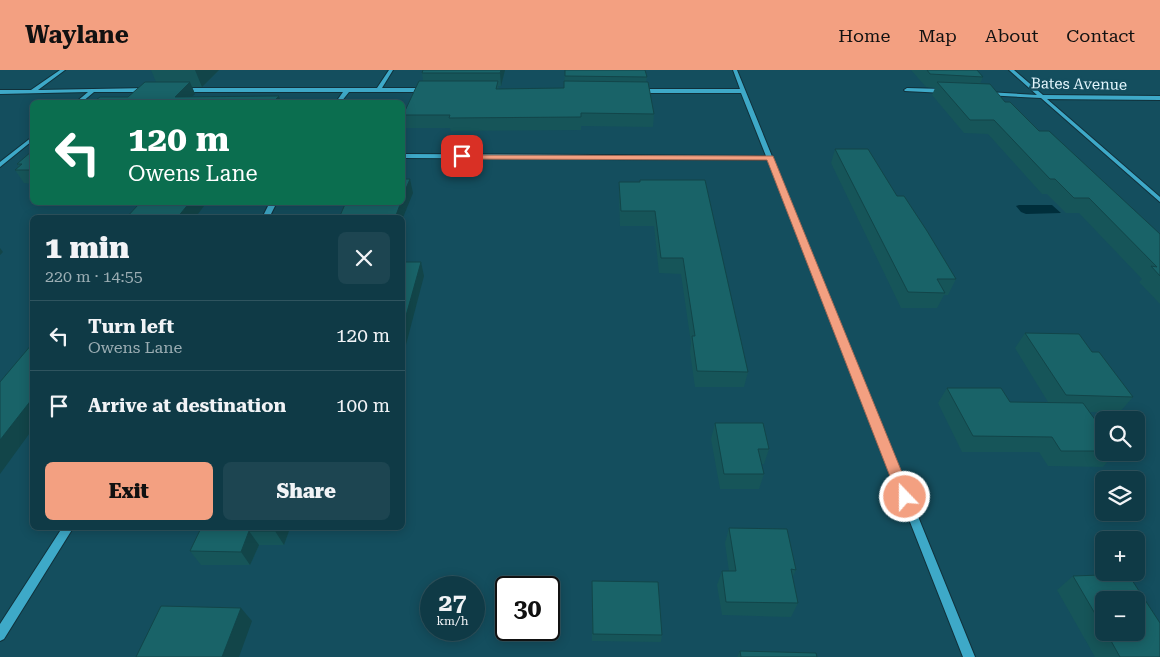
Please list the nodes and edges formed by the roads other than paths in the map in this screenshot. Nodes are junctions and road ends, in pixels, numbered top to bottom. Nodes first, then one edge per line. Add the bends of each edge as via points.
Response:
1 (63, 70) edge
2 (391, 70) edge
3 (734, 70) edge
4 (1011, 70) edge
5 (380, 89) junction
6 (94, 90) junction
7 (152, 90) edge
8 (180, 90) edge
9 (347, 90) junction
10 (428, 90) edge
11 (907, 90) dead end
12 (636, 91) edge
13 (743, 91) junction
14 (0, 92) edge
15 (33, 92) junction
16 (955, 92) edge
17 (983, 93) edge
18 (1042, 97) junction
19 (1160, 98) edge
20 (82, 100) edge
21 (340, 100) edge
22 (30, 141) edge
23 (405, 156) edge
24 (770, 158) junction
25 (0, 165) edge
26 (1160, 200) edge
27 (67, 530) edge
28 (0, 635) edge
29 (969, 657) edge

1 - 15 street
2 - 5 street
3 - 13 street
4 - 18 street
5 - 9 street
5 - 10 street
6 - 7 street
6 - 15 street
6 - 20 street
8 - 9 street
9 - 21 street
11 - 16 street
12 - 13 street
13 - 24 street
14 - 15 street
17 - 18 street, Bates Avenue
18 - 19 street, Bates Avenue
18 - 26 street
22 - 25 street
23 - 24 street
24 - 29 street
27 - 28 street

